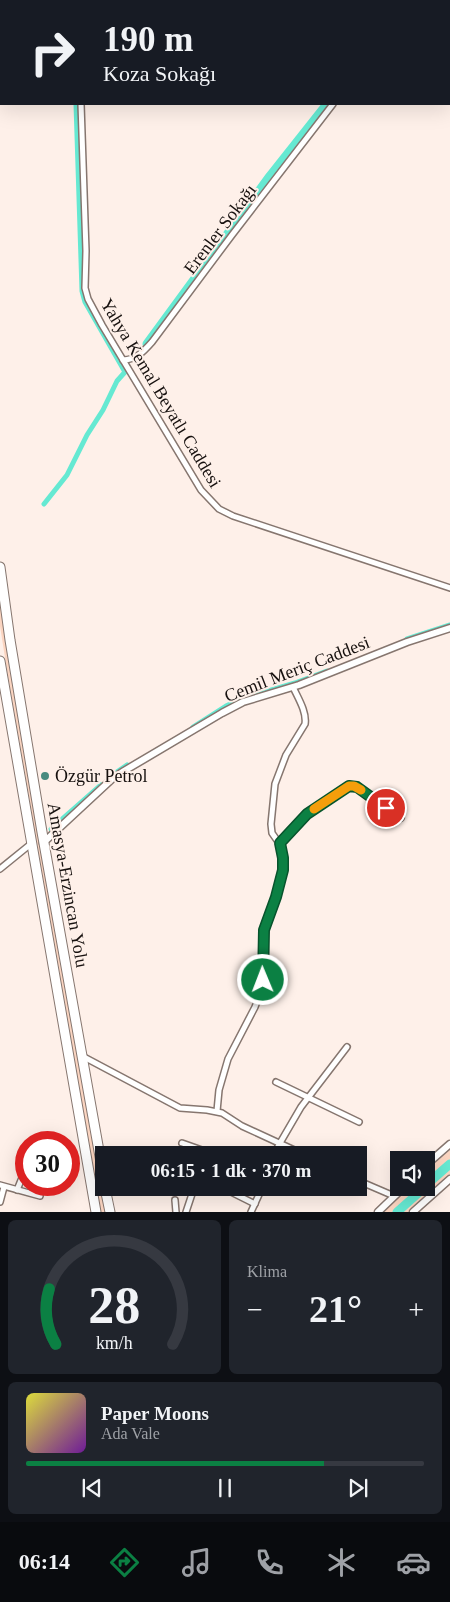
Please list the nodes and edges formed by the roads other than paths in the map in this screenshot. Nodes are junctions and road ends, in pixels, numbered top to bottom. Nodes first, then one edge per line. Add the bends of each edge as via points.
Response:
1 (81, 105) edge
2 (332, 105) edge
3 (122, 360) junction
4 (0, 567) edge
5 (450, 588) edge
6 (450, 628) edge
7 (0, 661) edge
8 (293, 687) junction
9 (401, 818) dead end
10 (32, 843) junction
11 (43, 843) junction
12 (280, 843) junction
13 (0, 868) edge
14 (347, 1047) dead end
15 (82, 1056) junction
16 (276, 1082) dead end
17 (309, 1098) junction
18 (217, 1111) junction
19 (359, 1122) dead end
20 (182, 1143) dead end
21 (279, 1143) junction
22 (450, 1144) edge
23 (98, 1146) edge
24 (189, 1146) edge
25 (277, 1146) edge
26 (286, 1146) edge
27 (435, 1157) edge
28 (450, 1179) edge
29 (367, 1184) edge
30 (2, 1186) edge
31 (15, 1189) edge
32 (390, 1194) edge
33 (107, 1196) edge
34 (191, 1196) edge
35 (239, 1196) edge
36 (258, 1196) edge
37 (394, 1196) edge
38 (176, 1200) dead end
39 (0, 1202) edge
40 (255, 1204) junction
41 (96, 1212) edge
42 (110, 1212) edge
43 (176, 1212) edge
44 (186, 1212) edge
45 (251, 1212) edge
46 (378, 1212) edge
47 (413, 1212) edge

1 - 3 street, Yahya Kemal Beyatlı Caddesi via 85,288
2 - 3 street, Erenler Sokağı via 152,342 138,356
3 - 5 street, Yahya Kemal Beyatlı Caddesi via 192,478 219,509
4 - 11 highway, Amasya-Erzincan Yolu
6 - 8 street, Cemil Meriç Caddesi
7 - 10 highway, Amasya-Erzincan Yolu
8 - 11 street, Cemil Meriç Caddesi via 233,707 124,771
8 - 12 street via 306,721 275,784 271,824 272,833
9 - 12 street via 357,787 349,786 307,814
10 - 13 street
10 - 41 highway, Amasya-Erzincan Yolu
11 - 15 highway, Amasya-Erzincan Yolu
12 - 18 street via 283,870 264,930 262,986 228,1059
14 - 17 street
15 - 18 street via 180,1108
15 - 23 highway, Amasya-Erzincan Yolu
16 - 17 street
17 - 19 street
17 - 21 street
18 - 21 street
20 - 24 street
21 - 25 street
21 - 26 street
22 - 27 street
28 - 47 street
29 - 32 street
30 - 31 street
30 - 39 street
33 - 42 highway
34 - 44 street
35 - 40 street
36 - 40 street
37 - 46 street
38 - 43 street
40 - 45 street

